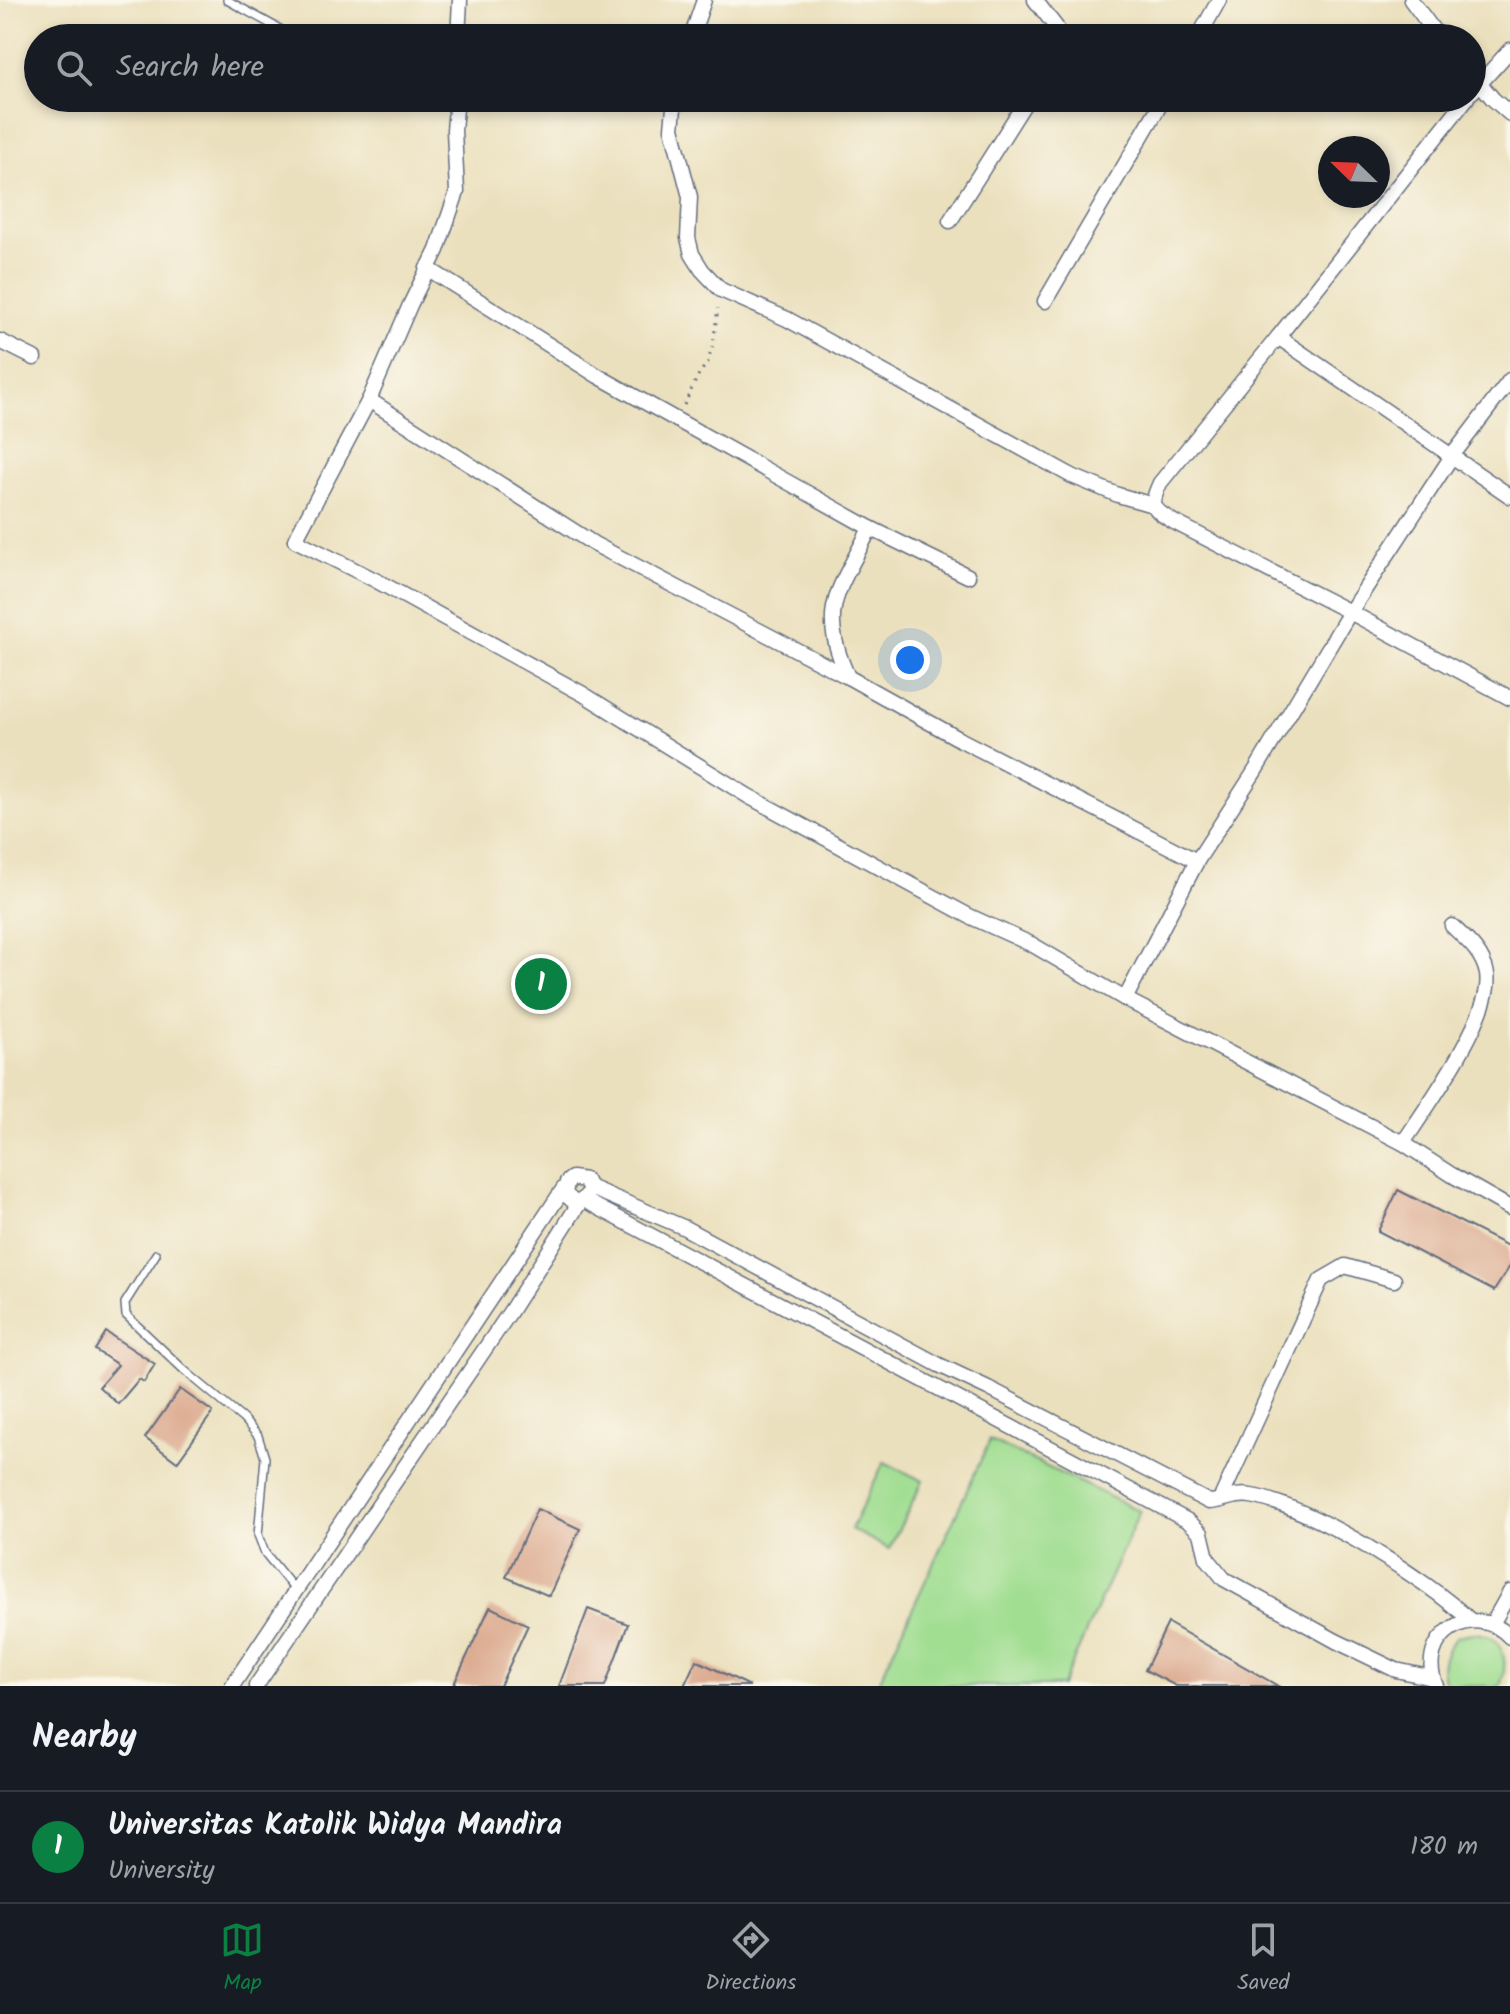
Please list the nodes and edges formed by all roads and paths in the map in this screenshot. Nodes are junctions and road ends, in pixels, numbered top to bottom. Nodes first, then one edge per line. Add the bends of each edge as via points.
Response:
1 (227, 0) edge
2 (460, 0) edge
3 (704, 0) edge
4 (1035, 0) edge
5 (1219, 0) edge
6 (1411, 0) edge
7 (271, 24) edge
8 (459, 24) edge
9 (696, 24) edge
10 (1054, 24) edge
11 (1206, 24) edge
12 (1429, 24) edge
13 (1510, 50) edge
14 (1486, 73) edge
15 (1486, 93) edge
16 (456, 112) edge
17 (674, 112) edge
18 (1019, 112) edge
19 (1156, 112) edge
20 (1456, 112) edge
21 (1510, 114) edge
22 (950, 221) dead end
23 (427, 268) junction
24 (721, 290) junction
25 (1045, 301) dead end
26 (1278, 337) junction
27 (0, 341) edge
28 (34, 358) dead end
29 (1510, 380) edge
30 (369, 400) junction
31 (676, 418) junction
32 (1452, 456) junction
33 (1510, 496) edge
34 (1153, 505) junction
35 (870, 528) junction
36 (968, 576) dead end
37 (1350, 612) junction
38 (848, 677) junction
39 (1510, 698) edge
40 (1197, 861) junction
41 (1452, 926) dead end
42 (1125, 999) junction
43 (1403, 1143) junction
44 (564, 1188) junction
45 (584, 1196) junction
46 (1510, 1208) edge
47 (156, 1254) dead end
48 (1394, 1280) dead end
49 (1220, 1500) junction
50 (352, 1503) junction
51 (369, 1517) junction
52 (295, 1590) junction
53 (1510, 1592) edge
54 (1471, 1621) junction
55 (1492, 1624) junction
56 (1510, 1637) edge
57 (1434, 1682) edge
58 (232, 1686) edge
59 (256, 1686) edge

1 - 7 lane
2 - 8 street
3 - 9 street
4 - 10 street
5 - 11 street
6 - 12 street
13 - 14 street
15 - 21 street
16 - 23 street via 457,192
17 - 24 street via 672,128 690,197 692,254
18 - 22 street
19 - 25 street
20 - 26 street
23 - 30 street
23 - 31 street via 598,376
24 - 31 path via 708,362
24 - 34 street via 787,319 1072,476
26 - 32 street
26 - 34 street via 1160,483
27 - 28 street
29 - 32 street
30 - 38 street via 594,544
30 - 42 street via 295,540 583,694 748,796
31 - 35 street
32 - 33 street
32 - 37 street
34 - 37 street via 1174,522
35 - 36 street
35 - 38 street via 833,602 833,638
37 - 39 street
37 - 40 street
38 - 40 street
40 - 42 street
41 - 43 street via 1477,950 1488,990 1448,1073
42 - 43 street
43 - 46 street
44 - 45 street via 569,1199
44 - 45 street via 579,1177 585,1180
44 - 50 street
45 - 49 street via 683,1227 939,1365 1209,1502
45 - 51 street
45 - 57 street via 1188,1521 1201,1533 1207,1558 1224,1579 1336,1641
47 - 52 lane via 125,1303 126,1315 258,1436 265,1458 258,1535 265,1553
48 - 49 street via 1345,1266 1321,1280
49 - 54 street via 1243,1495 1285,1505 1400,1568 1447,1598
50 - 51 street
50 - 52 street
51 - 59 street
52 - 58 street
53 - 55 street
54 - 55 street
54 - 57 street via 1451,1628 1436,1645
55 - 56 street

